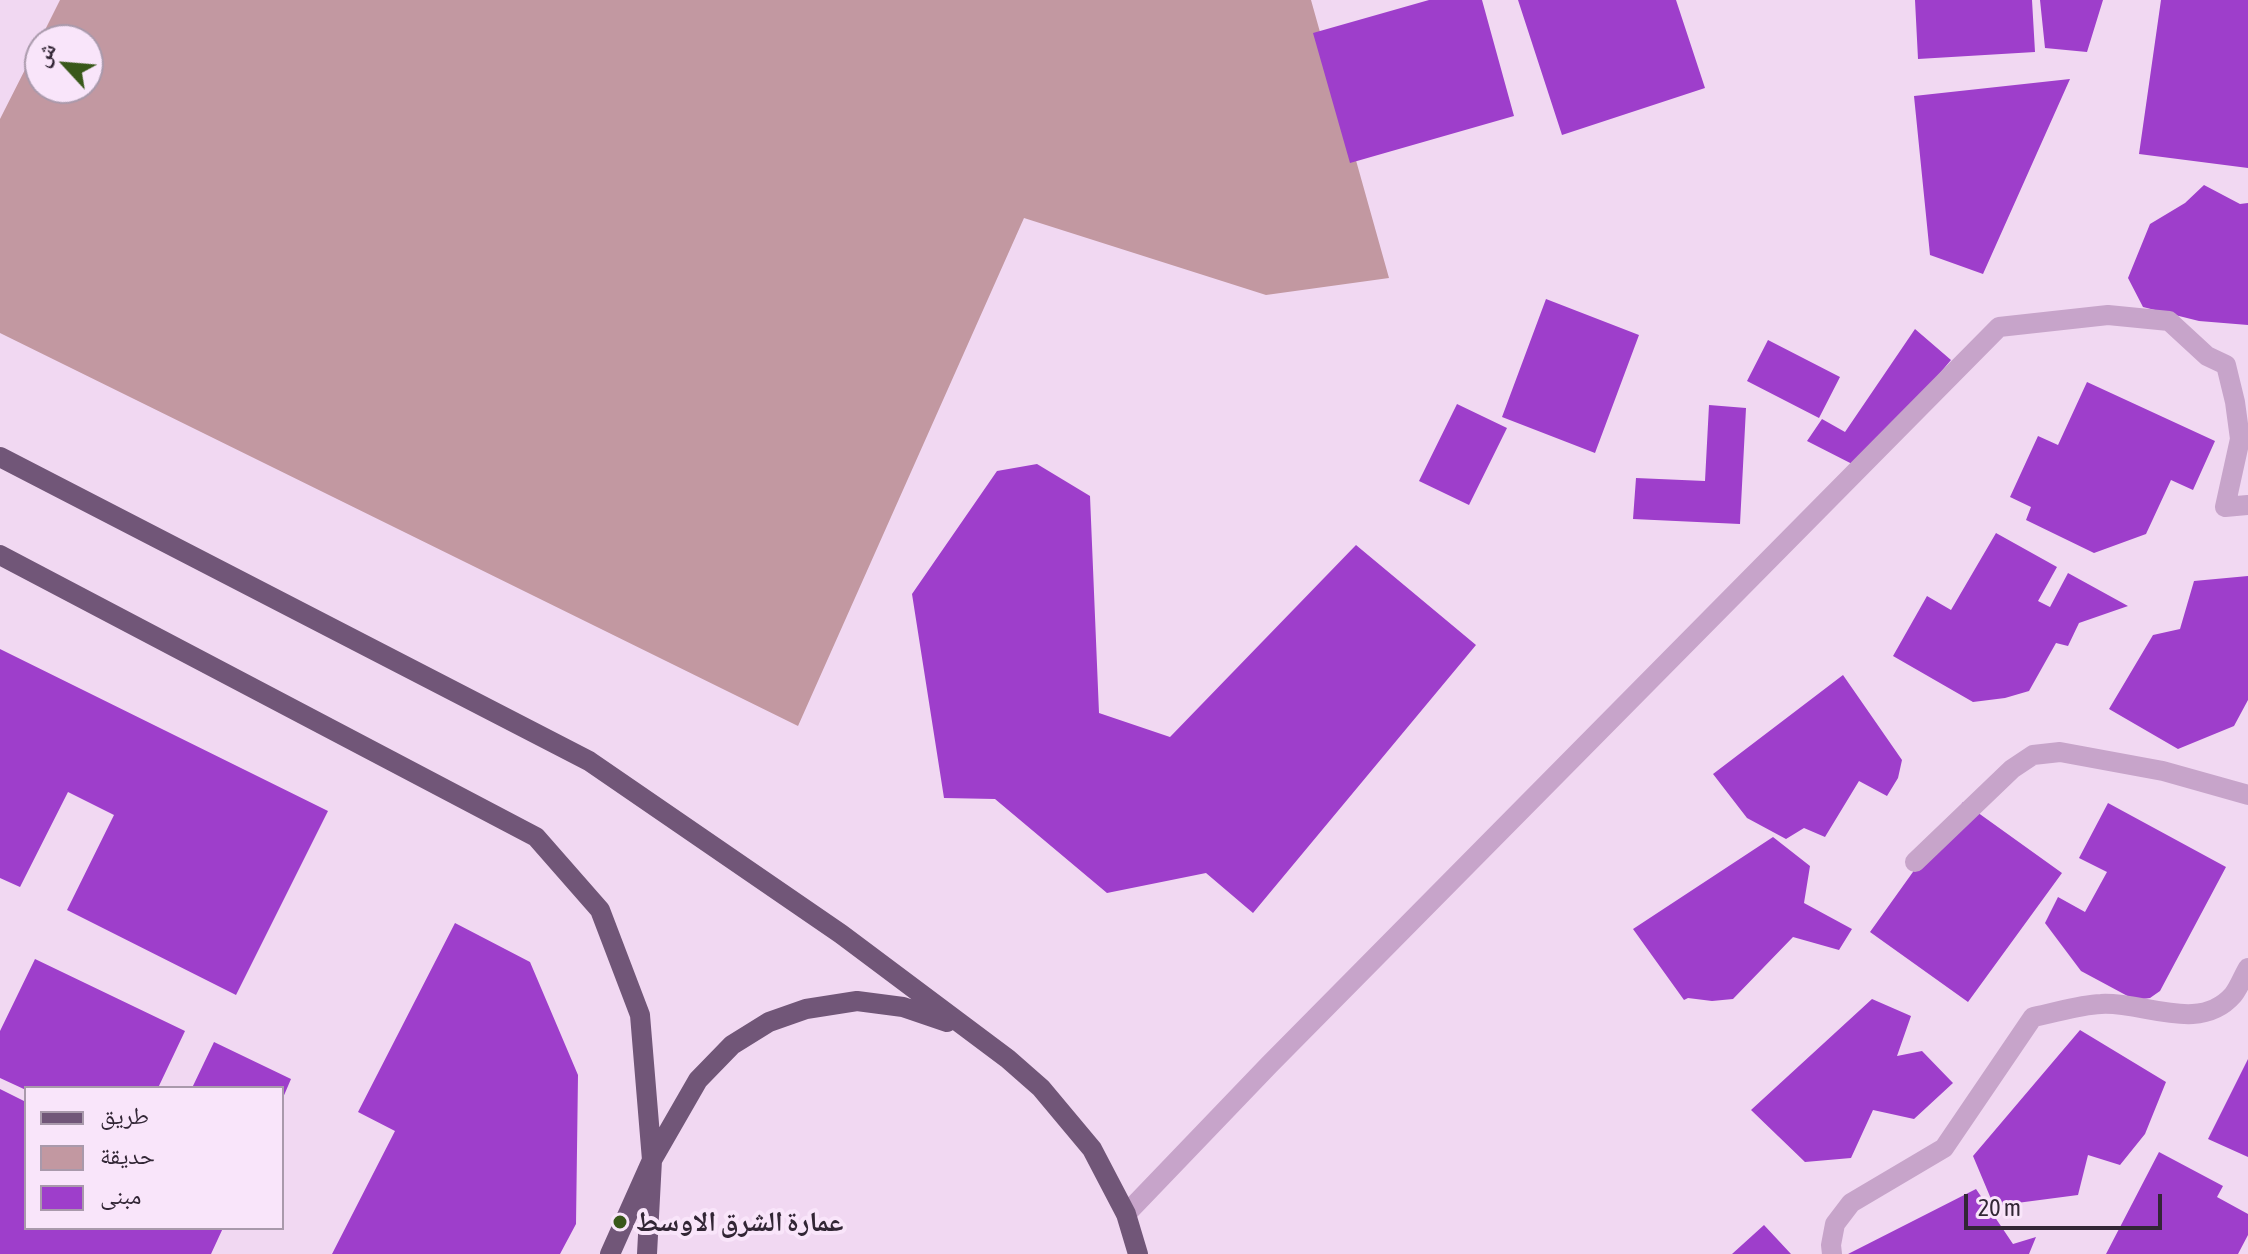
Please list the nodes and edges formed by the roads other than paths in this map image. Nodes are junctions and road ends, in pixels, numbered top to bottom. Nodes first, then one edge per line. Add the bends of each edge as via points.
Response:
1 (0, 457) edge
2 (2248, 505) edge
3 (0, 555) edge
4 (2248, 795) edge
5 (1915, 862) dead end
6 (2248, 968) edge
7 (966, 1028) junction
8 (652, 1160) junction
9 (1126, 1214) junction
10 (610, 1254) edge
11 (647, 1254) edge
12 (1138, 1254) edge
13 (1832, 1254) edge

1 - 7 main road via 589,761 841,934
2 - 9 lane via 2225,507 2240,439 2226,365 2207,356 2169,321 2108,315 1999,327
3 - 8 main road via 536,837 600,910 640,1015
4 - 5 lane via 2163,771 2060,752 2033,755
6 - 13 lane via 2233,995 2211,1011 2180,1015 2100,1003 2033,1017 1944,1148 1851,1203 1835,1224
7 - 8 main road via 903,1007 857,1001 806,1009 769,1022 732,1045 698,1080
7 - 9 main road via 1041,1088 1092,1149
8 - 10 main road
8 - 11 main road
9 - 12 main road

